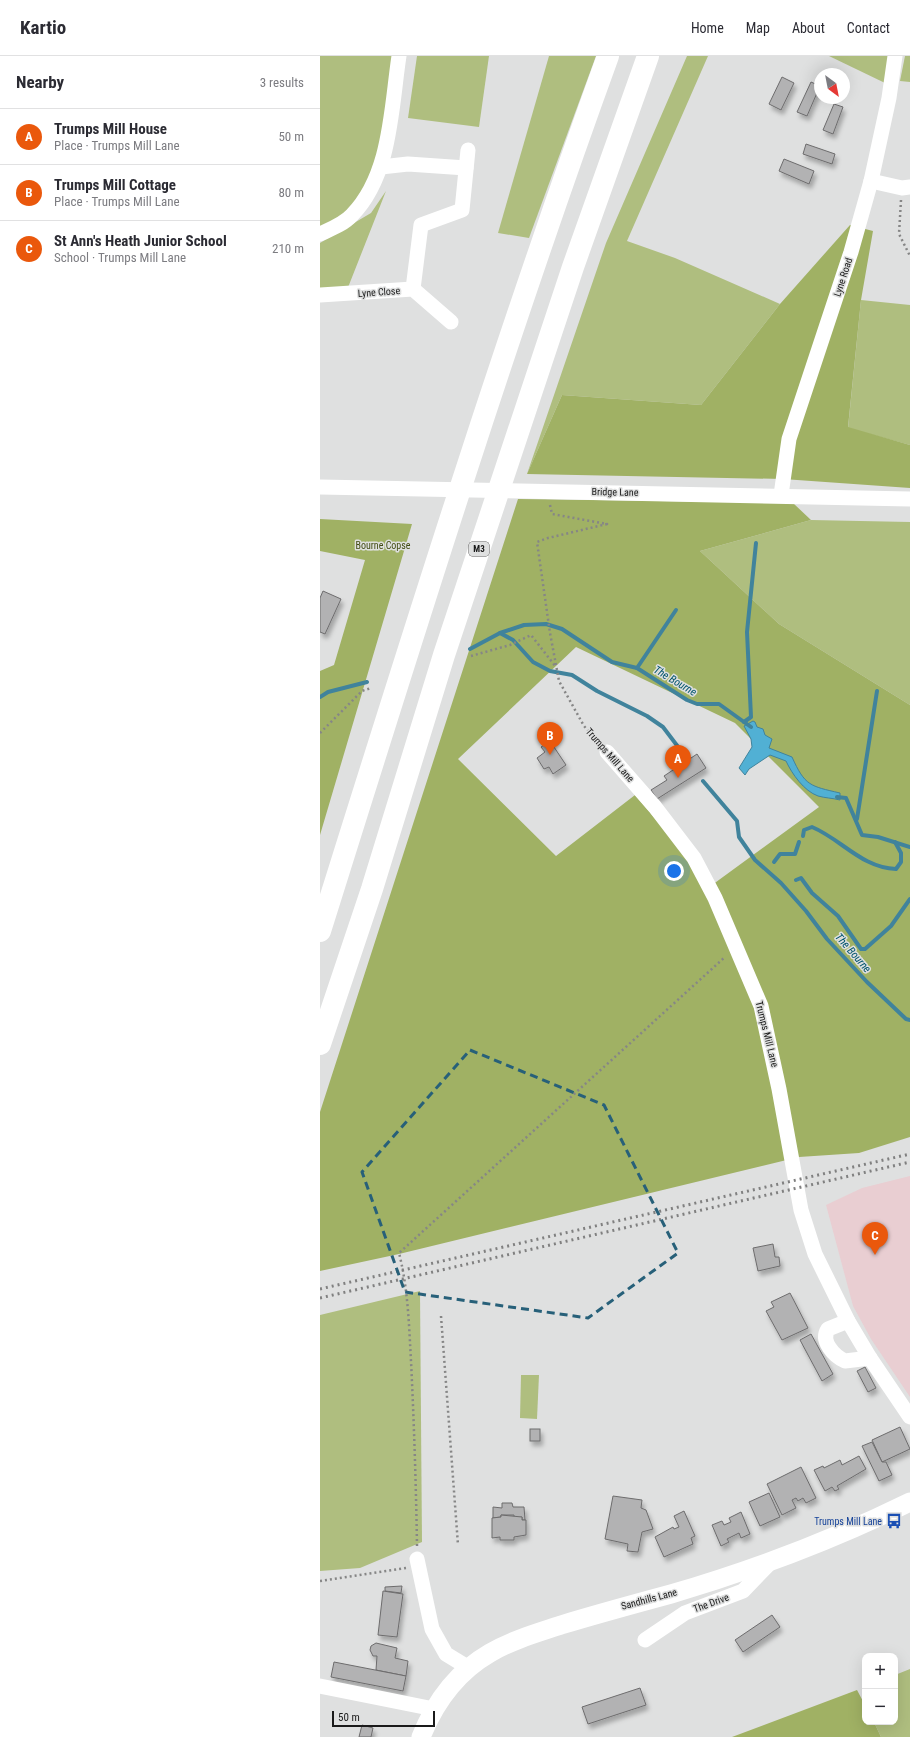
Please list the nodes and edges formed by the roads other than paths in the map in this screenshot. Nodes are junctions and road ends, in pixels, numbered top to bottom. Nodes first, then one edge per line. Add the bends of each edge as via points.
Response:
1 (399, 56) edge
2 (608, 56) edge
3 (648, 56) edge
4 (896, 56) edge
5 (468, 150) dead end
6 (381, 167) junction
7 (466, 168) junction
8 (871, 181) junction
9 (906, 188) edge
10 (320, 234) edge
11 (413, 289) junction
12 (320, 296) edge
13 (451, 322) dead end
14 (320, 487) edge
15 (781, 495) junction
16 (910, 499) edge
17 (607, 752) road end
18 (320, 931) edge
19 (320, 1044) edge
20 (848, 1321) junction
21 (870, 1358) junction
22 (910, 1417) edge
23 (910, 1502) edge
24 (772, 1561) junction
25 (418, 1562) road end
26 (646, 1640) dead end
27 (469, 1668) junction
28 (320, 1686) edge
29 (434, 1708) junction
30 (421, 1737) edge

1 - 6 street
2 - 18 highway via 553,208 449,521
3 - 19 highway, M3 via 570,275 444,655 372,889
4 - 8 street, Lyne Road
5 - 7 street
6 - 7 street via 408,164
6 - 10 street via 376,180 351,216
7 - 11 street via 462,210 421,225
8 - 9 street
8 - 15 street, Lyne Road via 851,252 789,439
11 - 12 street, Lyne Close
11 - 13 street, Lyne Close
14 - 15 street, Bridge Lane
15 - 16 street, Bridge Lane
17 - 20 street, Trumps Mill Lane via 655,807 694,858 737,947 761,1006 767,1028 801,1210 815,1254
20 - 21 street, Trumps Mill Lane
20 - 21 street via 828,1329 826,1335 833,1353 845,1361
21 - 22 street, Trumps Mill Lane
23 - 24 main road, Sandhills Lane via 839,1535
24 - 26 street, The Drive via 743,1591 685,1613
24 - 27 main road, Sandhills Lane via 512,1642 491,1652
25 - 27 street via 432,1629 446,1654
27 - 29 main road, Sandhills Lane
28 - 29 street
29 - 30 main road, Sandhills Lane

